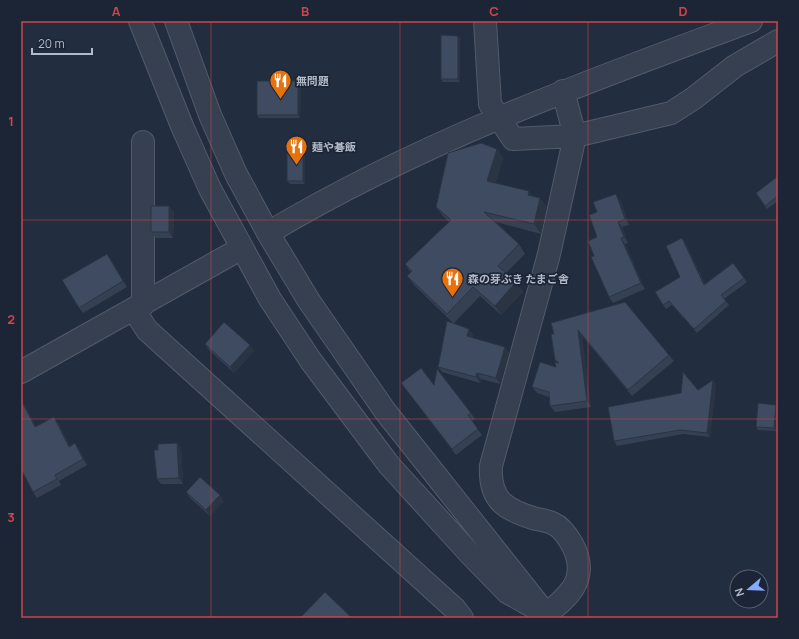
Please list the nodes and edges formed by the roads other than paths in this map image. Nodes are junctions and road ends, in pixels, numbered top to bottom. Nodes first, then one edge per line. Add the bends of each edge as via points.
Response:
1 (140, 21) edge
2 (176, 21) edge
3 (485, 21) edge
4 (751, 21) edge
5 (778, 41) edge
6 (563, 91) junction
7 (498, 118) junction
8 (575, 136) junction
9 (143, 142) dead end
10 (268, 233) junction
11 (242, 248) junction
12 (138, 307) junction
13 (21, 372) edge
14 (545, 617) edge
15 (462, 618) edge

1 - 11 street via 210,189
2 - 10 street via 213,121 236,174
3 - 7 street via 490,104
4 - 6 street
5 - 8 street via 735,66 671,113
6 - 7 street
6 - 8 street
7 - 8 street via 513,139
7 - 10 street via 370,176
8 - 14 street via 549,254 491,466 490,480 495,494 504,506 517,513 555,524 568,537 578,555 580,575 570,592
9 - 12 street
10 - 14 street via 311,305 385,411
11 - 12 street
11 - 14 street via 270,298 311,361 389,465 507,592
12 - 13 street
12 - 15 street via 147,330

